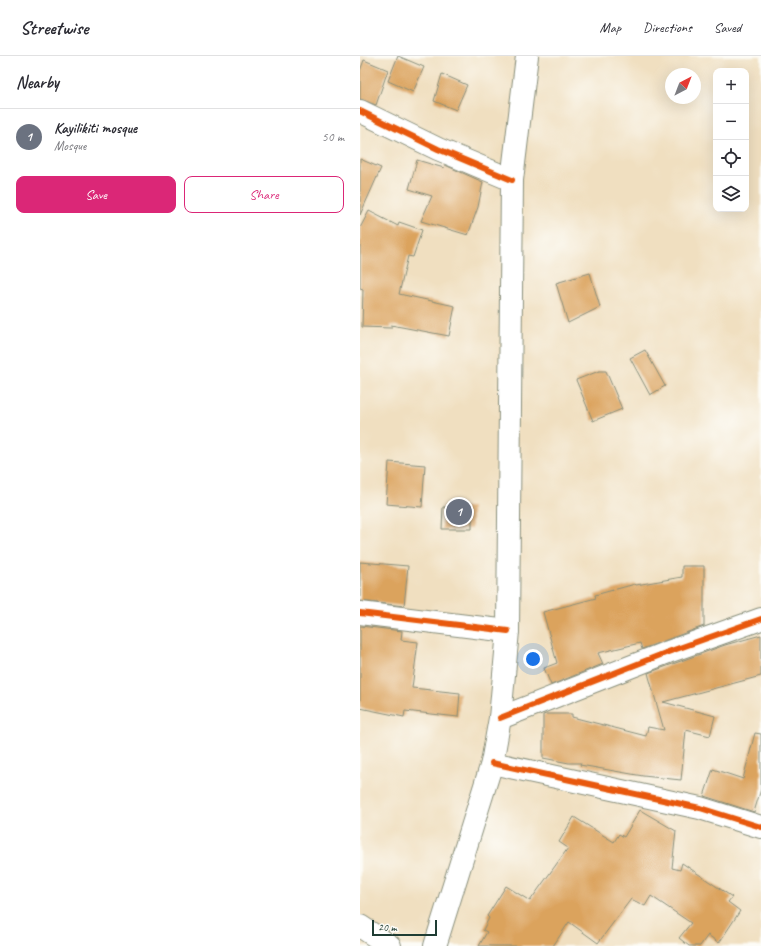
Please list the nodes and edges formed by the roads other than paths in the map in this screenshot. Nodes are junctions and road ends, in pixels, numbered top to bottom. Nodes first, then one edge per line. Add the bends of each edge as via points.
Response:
1 (527, 56) edge
2 (360, 111) edge
3 (512, 180) junction
4 (360, 613) edge
5 (761, 619) edge
6 (508, 631) junction
7 (500, 718) junction
8 (492, 763) junction
9 (761, 827) edge
10 (360, 926) edge
11 (390, 946) edge
12 (435, 946) edge

1 - 3 street
2 - 3 street via 438,149
3 - 6 street
4 - 6 street
5 - 7 street via 668,652
6 - 7 street
7 - 8 street
8 - 9 street via 700,808
8 - 12 street
10 - 11 street

